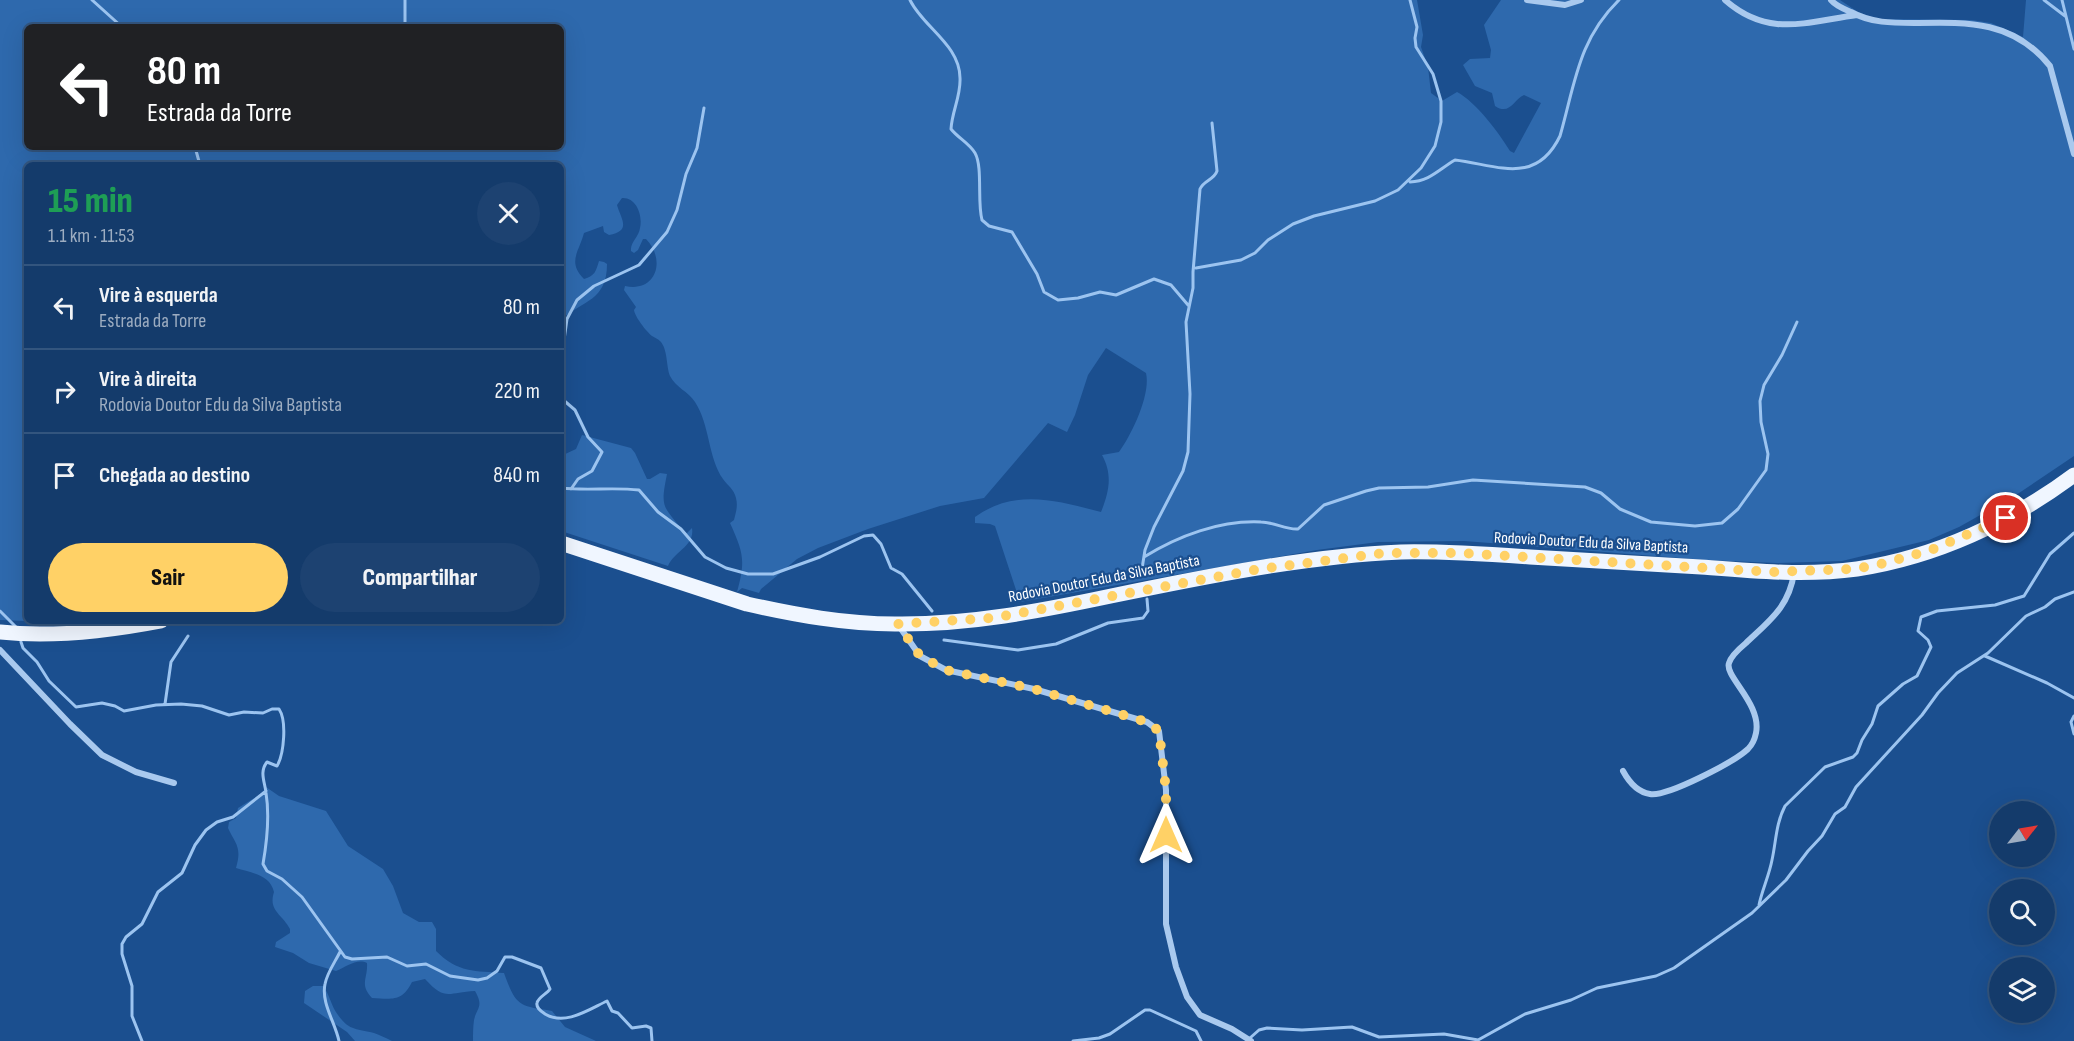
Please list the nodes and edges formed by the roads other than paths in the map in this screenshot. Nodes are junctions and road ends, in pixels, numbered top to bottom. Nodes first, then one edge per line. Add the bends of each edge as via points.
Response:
1 (1527, 0) edge
2 (1581, 0) edge
3 (1725, 0) edge
4 (1831, 0) edge
5 (1857, 15) junction
6 (2074, 154) edge
7 (2074, 475) edge
8 (564, 544) edge
9 (1794, 573) junction
10 (146, 624) edge
11 (898, 624) junction
12 (0, 632) edge
13 (0, 650) edge
14 (1623, 771) dead end
15 (174, 783) dead end
16 (1251, 1041) edge

1 - 2 street via 1565,5
3 - 5 street via 1762,23 1794,25
4 - 5 street
5 - 6 street via 1883,23 1975,23 2024,42 2050,66
7 - 9 main road, Rodovia Doutor Edu da Silva Baptista via 2020,511 1931,550 1855,569
8 - 11 main road, Rodovia Doutor Edu da Silva Baptista via 747,604 839,621
9 - 11 main road, Rodovia Doutor Edu da Silva Baptista via 1460,553 1395,553 1260,569 993,618
9 - 14 street via 1792,588 1782,606 1729,661 1729,673 1754,710 1756,734 1750,747 1727,764 1657,795 1641,792
10 - 12 main road via 58,634
11 - 16 street via 920,656 946,670 1034,689 1147,722 1159,731 1166,790 1166,924 1176,967 1187,997 1200,1016
13 - 15 street via 102,755 136,772

